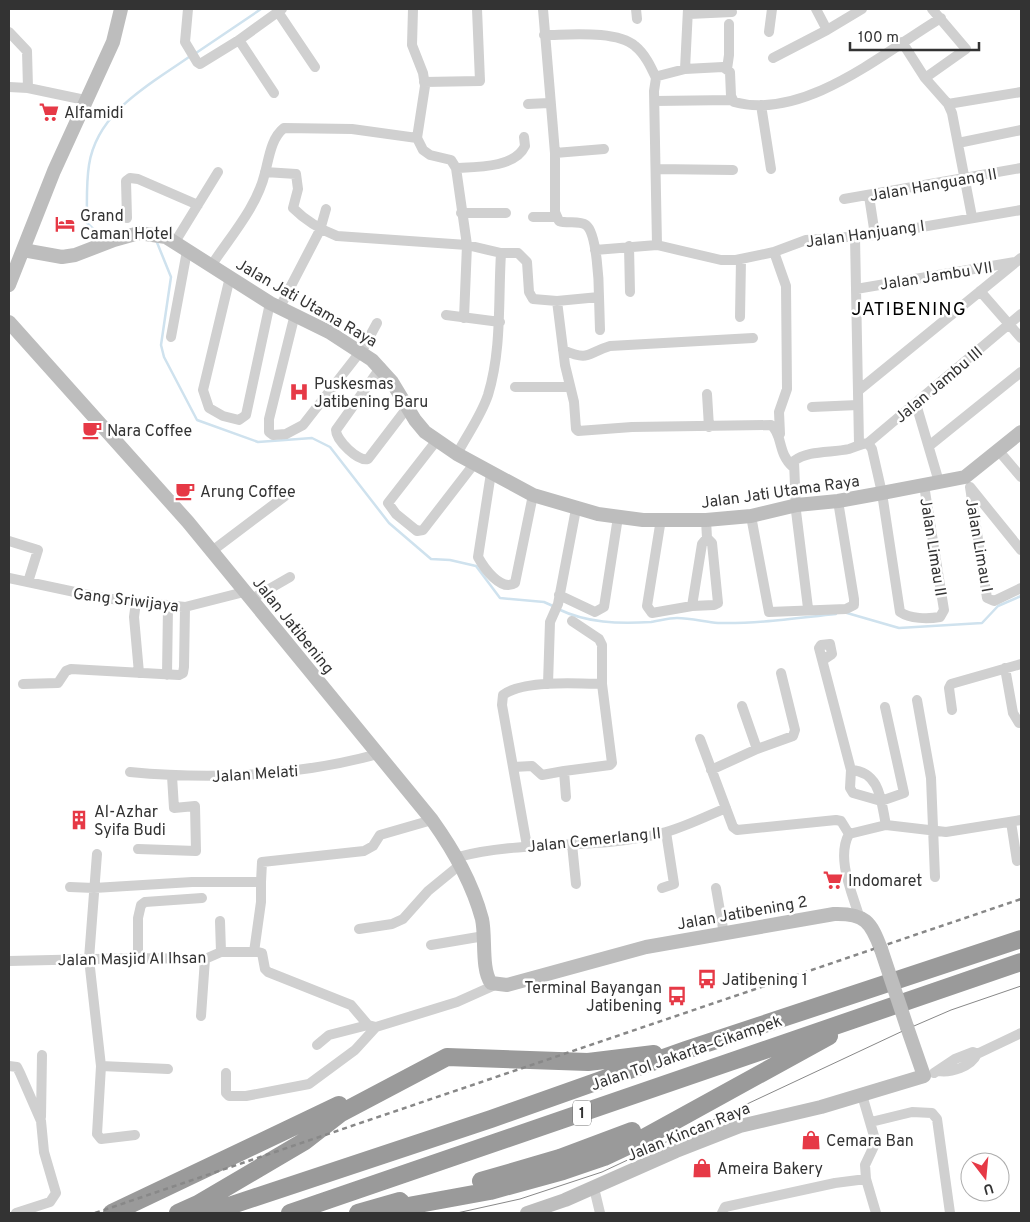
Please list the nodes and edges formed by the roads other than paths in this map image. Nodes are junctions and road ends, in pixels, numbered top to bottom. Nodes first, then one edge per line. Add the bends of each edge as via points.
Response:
1 (122, 9) edge
2 (188, 9) edge
3 (413, 9) edge
4 (477, 9) edge
5 (543, 9) edge
6 (772, 9) edge
7 (816, 9) edge
8 (862, 9) edge
9 (932, 9) edge
10 (280, 10) edge
11 (688, 11) edge
12 (732, 12) dead end
13 (941, 18) junction
14 (729, 24) dead end
15 (827, 30) junction
16 (9, 32) edge
17 (769, 32) dead end
18 (544, 35) junction
19 (239, 40) junction
20 (902, 42) junction
21 (773, 58) dead end
22 (315, 67) dead end
23 (685, 69) junction
24 (728, 70) junction
25 (656, 78) junction
26 (925, 78) junction
27 (424, 82) junction
28 (9, 87) edge
29 (28, 88) junction
30 (1021, 92) edge
31 (274, 93) dead end
32 (85, 100) junction
33 (732, 100) junction
34 (655, 101) junction
35 (549, 103) junction
36 (528, 104) dead end
37 (948, 104) junction
38 (761, 106) junction
39 (1021, 130) edge
40 (524, 137) dead end
41 (417, 138) junction
42 (958, 143) junction
43 (604, 150) dead end
44 (555, 153) junction
45 (456, 168) junction
46 (656, 168) junction
47 (1021, 168) edge
48 (771, 169) dead end
49 (733, 170) dead end
50 (218, 172) dead end
51 (265, 172) junction
52 (965, 179) junction
53 (869, 196) junction
54 (844, 199) dead end
55 (198, 205) junction
56 (326, 209) dead end
57 (1021, 211) edge
58 (461, 213) junction
59 (506, 213) dead end
60 (533, 217) dead end
61 (557, 217) junction
62 (972, 217) junction
63 (127, 218) dead end
64 (320, 230) junction
65 (875, 235) junction
66 (855, 237) junction
67 (171, 239) junction
68 (467, 245) junction
69 (657, 245) junction
70 (629, 246) junction
71 (23, 250) junction
72 (187, 250) junction
73 (595, 250) junction
74 (774, 252) junction
75 (501, 253) junction
76 (741, 259) junction
77 (1019, 260) edge
78 (211, 266) junction
79 (230, 277) junction
80 (9, 285) edge
81 (856, 289) junction
82 (980, 291) junction
83 (630, 292) dead end
84 (599, 297) junction
85 (557, 301) junction
86 (275, 305) junction
87 (295, 314) junction
88 (1021, 314) edge
89 (446, 315) dead end
90 (740, 316) dead end
91 (464, 318) junction
92 (9, 322) edge
93 (500, 322) junction
94 (377, 323) dead end
95 (1009, 324) junction
96 (600, 330) dead end
97 (171, 337) dead end
98 (753, 338) dead end
99 (1021, 338) edge
100 (563, 350) junction
101 (360, 351) junction
102 (381, 368) junction
103 (1021, 372) edge
104 (515, 387) dead end
105 (568, 387) junction
106 (859, 390) junction
107 (707, 394) dead end
108 (916, 404) junction
109 (858, 405) junction
110 (812, 407) dead end
111 (407, 408) junction
112 (709, 427) junction
113 (1021, 432) edge
114 (778, 437) junction
115 (437, 440) junction
116 (864, 444) junction
117 (929, 446) junction
118 (998, 450) junction
119 (457, 454) junction
120 (474, 464) junction
121 (793, 467) junction
122 (491, 474) junction
123 (1021, 477) edge
124 (939, 482) junction
125 (967, 482) junction
126 (924, 485) junction
127 (882, 494) junction
128 (533, 495) junction
129 (285, 496) dead end
130 (838, 502) junction
131 (797, 505) junction
132 (576, 509) junction
133 (751, 516) junction
134 (618, 517) junction
135 (661, 519) junction
136 (706, 520) junction
137 (707, 538) junction
138 (9, 540) edge
139 (1021, 550) edge
140 (212, 551) junction
141 (290, 577) dead end
142 (9, 578) edge
143 (28, 582) junction
144 (1021, 588) edge
145 (247, 596) junction
146 (136, 602) junction
147 (557, 604) junction
148 (168, 606) junction
149 (692, 606) junction
150 (184, 607) junction
151 (808, 608) junction
152 (572, 621) dead end
153 (823, 660) dead end
154 (1021, 664) edge
155 (1005, 668) junction
156 (139, 673) junction
157 (781, 673) dead end
158 (166, 675) junction
159 (23, 684) dead end
160 (548, 684) junction
161 (602, 684) junction
162 (916, 700) dead end
163 (742, 706) dead end
164 (885, 707) dead end
165 (952, 710) dead end
166 (1020, 720) edge
167 (1021, 735) edge
168 (700, 739) dead end
169 (757, 749) junction
170 (378, 754) junction
171 (513, 768) junction
172 (712, 770) junction
173 (851, 770) junction
174 (564, 771) junction
175 (130, 772) dead end
176 (172, 776) junction
177 (566, 797) dead end
178 (881, 801) junction
179 (726, 808) junction
180 (432, 820) junction
181 (1016, 821) edge
182 (886, 825) junction
183 (666, 832) junction
184 (935, 832) junction
185 (849, 834) junction
186 (572, 844) junction
187 (527, 846) junction
188 (138, 849) dead end
189 (97, 854) dead end
190 (459, 861) junction
191 (1017, 861) dead end
192 (936, 878) dead end
193 (262, 882) junction
194 (576, 884) dead end
195 (70, 886) dead end
196 (94, 888) junction
197 (662, 888) dead end
198 (716, 888) dead end
199 (202, 898) dead end
200 (859, 916) junction
201 (220, 921) dead end
202 (359, 929) dead end
203 (724, 934) junction
204 (484, 936) junction
205 (1021, 938) edge
206 (431, 944) dead end
207 (221, 952) junction
208 (254, 952) junction
209 (138, 958) junction
210 (205, 959) junction
211 (89, 960) junction
212 (9, 961) edge
213 (1021, 962) edge
214 (493, 984) junction
215 (874, 1012) junction
216 (201, 1016) dead end
217 (372, 1026) junction
218 (1021, 1033) edge
219 (317, 1045) dead end
220 (686, 1050) junction
221 (42, 1055) dead end
222 (9, 1066) edge
223 (101, 1066) junction
224 (168, 1069) dead end
225 (923, 1070) junction
226 (417, 1071) junction
227 (226, 1073) dead end
228 (720, 1095) junction
229 (862, 1095) junction
230 (41, 1121) junction
231 (871, 1122) junction
232 (135, 1135) dead end
233 (866, 1179) junction
234 (594, 1188) junction
235 (407, 1210) edge
236 (16, 1213) edge
237 (112, 1213) edge
238 (178, 1213) edge
239 (208, 1213) edge
240 (290, 1213) edge
241 (358, 1213) edge
242 (388, 1213) edge
243 (527, 1213) edge
244 (600, 1213) edge
245 (722, 1213) edge
246 (876, 1213) edge
247 (950, 1213) edge

1 - 32 main road via 113,42
2 - 19 street via 185,42 197,62 204,63
3 - 27 street via 412,45
4 - 27 street via 480,81
5 - 18 street
6 - 17 street
7 - 15 street
8 - 15 street
9 - 13 street
10 - 19 street
10 - 22 street
11 - 12 street
11 - 23 street
13 - 20 street
13 - 26 street via 966,50
14 - 24 street
15 - 21 street
16 - 29 street via 27,51
18 - 25 street via 594,35 622,39 640,51
18 - 35 street
19 - 31 street
20 - 26 street
20 - 38 street via 825,89 782,104
23 - 24 street via 714,66
23 - 25 street via 663,73
24 - 33 street
25 - 34 street
26 - 37 street
27 - 41 street
28 - 29 street
29 - 32 street
30 - 37 street
32 - 71 main road
33 - 34 street
33 - 38 street
34 - 46 street
35 - 36 street
35 - 44 street
37 - 42 street
38 - 48 street
39 - 42 street
40 - 45 street via 525,146 515,157 486,166
41 - 45 street via 423,150 451,160
41 - 51 street via 352,129 284,128 274,142
42 - 52 street
43 - 44 street
44 - 61 street
45 - 58 street
46 - 49 street
46 - 69 street
47 - 52 street, Jalan Hanguang II
50 - 55 street
51 - 64 street via 296,174 298,189 293,206
51 - 78 street via 258,194
52 - 53 street, Jalan Hanguang II
52 - 62 street
53 - 54 street, Jalan Hanguang II
53 - 65 street
55 - 63 street via 130,178 126,182
55 - 67 street
56 - 64 street
57 - 62 street, Jalan Hanjuang I
58 - 59 street
58 - 68 street
60 - 61 street
61 - 73 street via 564,222 586,225
62 - 65 street, Jalan Hanjuang I
64 - 68 street via 349,239
64 - 86 street
65 - 66 street, Jalan Hanjuang I
66 - 74 street, Jalan Hanjuang I via 806,240
66 - 81 street
67 - 71 main road, Jalan Jati Utama Raya via 139,233 62,257
67 - 72 main road, Jalan Jati Utama Raya
68 - 75 street
68 - 91 street
69 - 70 street, Jalan Hanjuang I
69 - 76 street, Jalan Hanjuang I via 721,260
70 - 73 street, Jalan Hanjuang I
70 - 83 street
71 - 80 main road
72 - 78 main road, Jalan Jati Utama Raya
72 - 97 street
73 - 84 street
74 - 76 street, Jalan Hanjuang I
74 - 114 street via 786,286 787,389 780,412 782,432
75 - 85 street via 518,253 527,262 529,292 533,299
75 - 93 street
76 - 90 street
77 - 81 street, Jalan Jambu VII
77 - 82 street
78 - 79 main road, Jalan Jati Utama Raya
79 - 86 main road, Jalan Jati Utama Raya
79 - 86 street via 203,390 209,408 234,420 246,415
81 - 106 street
82 - 95 street
82 - 106 street
84 - 85 street
84 - 96 street
85 - 100 street
86 - 87 main road, Jalan Jati Utama Raya
87 - 101 main road, Jalan Jati Utama Raya
87 - 101 street via 269,419 269,432 286,434 303,425
88 - 95 street, Jalan Jambu III
89 - 91 street
91 - 93 street
92 - 140 main road, Jalan Jatibening
93 - 119 street via 488,395
94 - 101 street
95 - 99 street
95 - 108 street, Jalan Jambu III
98 - 100 street via 610,346 583,357
100 - 105 street
101 - 102 main road, Jalan Jati Utama Raya
102 - 111 main road, Jalan Jati Utama Raya
102 - 111 street via 336,430 338,438 360,458 368,459
103 - 117 street
104 - 105 street
105 - 112 street via 574,402 578,431
106 - 109 street
107 - 112 street
108 - 116 street, Jalan Jambu III
108 - 117 street
109 - 110 street
109 - 116 street
111 - 115 main road, Jalan Jati Utama Raya via 425,432
112 - 114 street via 771,425
113 - 118 main road, Jalan Jati Utama Raya
114 - 121 street via 784,458
115 - 119 main road, Jalan Jati Utama Raya
115 - 120 street via 390,500 396,514 418,532 423,530
116 - 121 street via 799,458
116 - 127 street via 872,449
117 - 124 street
118 - 123 street
118 - 125 main road, Jalan Jati Utama Raya
119 - 120 main road, Jalan Jati Utama Raya
120 - 122 main road, Jalan Jati Utama Raya
121 - 131 street
122 - 128 main road, Jalan Jati Utama Raya
122 - 128 street via 477,553 479,560 498,581 506,585 514,585
124 - 125 main road, Jalan Jati Utama Raya
124 - 126 main road, Jalan Jati Utama Raya
125 - 139 street
125 - 144 street, Jalan Limau I via 987,598 994,601
126 - 127 main road, Jalan Jati Utama Raya
126 - 127 street, Jalan Limau II via 944,610 940,617 910,617 900,612
127 - 130 main road, Jalan Jati Utama Raya
128 - 132 main road, Jalan Jati Utama Raya
129 - 140 street
130 - 131 main road, Jalan Jati Utama Raya
130 - 151 street via 854,605 846,609
131 - 133 main road, Jalan Jati Utama Raya
131 - 151 street
132 - 134 main road, Jalan Jati Utama Raya
132 - 147 street
133 - 136 main road, Jalan Jati Utama Raya
133 - 151 street via 769,612
134 - 135 main road, Jalan Jati Utama Raya
134 - 147 street via 604,607 595,612
135 - 136 main road, Jalan Jati Utama Raya
135 - 149 street via 647,606 652,613
136 - 137 street
137 - 149 street via 702,544
137 - 149 street via 712,543 718,603
138 - 143 street via 38,550
140 - 145 main road, Jalan Jatibening
141 - 145 street, Gang Sriwijaya
142 - 143 street, Gang Sriwijaya
143 - 146 street, Gang Sriwijaya
145 - 150 street, Gang Sriwijaya
145 - 170 main road, Jalan Jatibening
146 - 148 street, Gang Sriwijaya
146 - 156 street via 134,617
147 - 160 street via 550,622
148 - 150 street, Gang Sriwijaya
148 - 158 street
150 - 158 street via 183,673 179,676
152 - 161 street via 599,640
153 - 173 street
154 - 155 street
155 - 165 street via 951,684
155 - 166 street via 1013,714
156 - 158 street
156 - 159 street via 71,669 58,683
157 - 169 street via 795,730 793,736
160 - 161 street
160 - 171 street via 526,685 503,695
161 - 174 street via 612,763
162 - 184 street via 931,778
163 - 169 street
164 - 178 street via 905,791 902,795
166 - 167 street
168 - 172 street
169 - 172 street
170 - 176 street, Jalan Melati via 300,770
170 - 180 main road, Jalan Jatibening
171 - 174 street via 532,766 542,775
171 - 187 street
172 - 179 street
173 - 178 street via 871,778 878,787
173 - 178 street via 852,792
174 - 177 street
175 - 176 street, Jalan Melati
176 - 188 street via 174,808 195,806 196,850
178 - 182 street
179 - 183 street, Jalan Cemerlang II
179 - 185 street via 733,827 743,831 836,820 841,821
180 - 190 main road, Jalan Jatibening
180 - 193 street via 380,835 364,852 262,862
181 - 184 street
181 - 191 street
182 - 184 street
182 - 185 street
183 - 186 street, Jalan Cemerlang II
183 - 197 street via 674,884
184 - 192 street
185 - 200 street via 845,862
186 - 187 street, Jalan Cemerlang II
186 - 194 street
187 - 190 street, Jalan Cemerlang II via 486,851
189 - 196 street
190 - 202 street via 403,919
190 - 204 main road, Jalan Jatibening via 478,906
193 - 196 street
193 - 208 street
195 - 196 street
196 - 211 street
198 - 203 street
199 - 209 street via 145,902 141,905
200 - 203 main road, Jalan Jatibening 2 via 834,914
200 - 225 main road, bridge via 871,927 881,949
201 - 207 street
203 - 214 main road, Jalan Jatibening 2 via 646,947 507,985
204 - 206 street
204 - 214 main road, Jalan Jatibening via 486,972
205 - 220 highway, Jalan Tol Jakarta–Cikampek / 1
207 - 208 street, Jalan Masjid Al Ihsan
207 - 210 street, Jalan Masjid Al Ihsan
208 - 217 street via 262,953 268,972 351,1005
209 - 210 street, Jalan Masjid Al Ihsan
209 - 211 street, Jalan Masjid Al Ihsan
210 - 216 street
211 - 212 street, Jalan Masjid Al Ihsan
211 - 223 street
213 - 215 highway, Jalan Tol Jakarta–Cikampek / 1
214 - 217 street via 457,1002
215 - 228 highway
215 - 240 highway, Jalan Tol Jakarta–Cikampek / 1
217 - 219 street via 329,1035
217 - 227 street via 355,1050 309,1084 246,1096 228,1096
218 - 225 street via 977,1054 974,1060 948,1073
220 - 226 highway via 588,1062 447,1057
220 - 239 highway, Jalan Tol Jakarta–Cikampek / 1
221 - 230 street
222 - 230 street via 17,1068 20,1073
223 - 224 street
223 - 232 street via 97,1134 101,1139
225 - 229 main road, Jalan Kincan Raya
226 - 237 highway via 371,1089
226 - 238 highway via 341,1113 306,1141
228 - 235 highway via 604,1157 490,1191
228 - 241 highway via 560,1158
229 - 231 street
229 - 234 main road, Jalan Kincan Raya via 740,1126
230 - 236 street via 44,1152 56,1193 50,1202
231 - 233 street via 874,1146 865,1165
231 - 247 street via 912,1112 932,1112 937,1119
233 - 245 street via 725,1207
233 - 246 street
234 - 243 main road, Jalan Kincan Raya
234 - 244 street
235 - 242 highway

